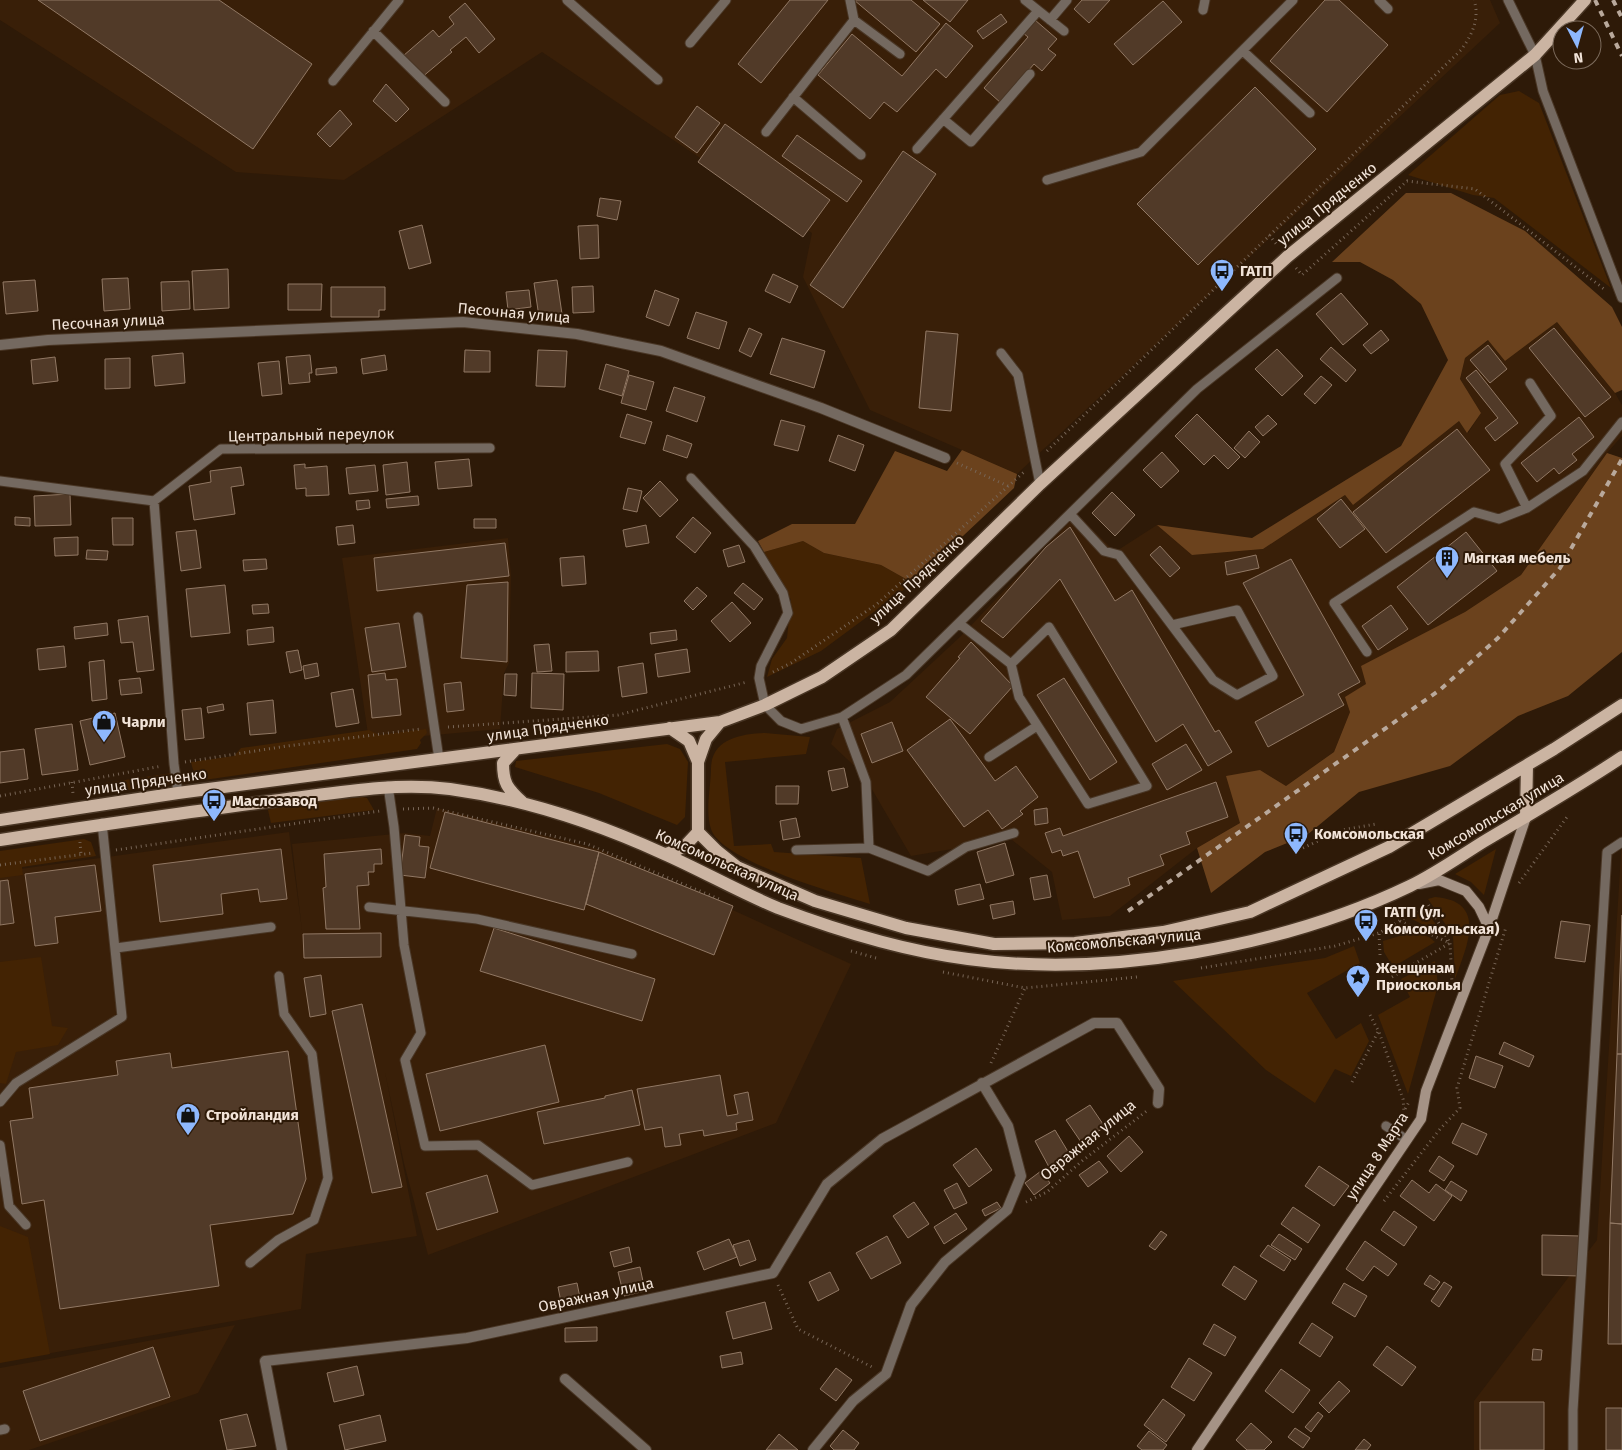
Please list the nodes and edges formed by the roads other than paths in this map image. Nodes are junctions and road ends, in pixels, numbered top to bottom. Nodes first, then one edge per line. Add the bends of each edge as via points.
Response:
1 (399, 0) edge
2 (567, 0) edge
3 (726, 0) edge
4 (850, 0) edge
5 (1025, 0) edge
6 (1067, 0) edge
7 (1205, 0) edge
8 (1294, 0) edge
9 (1379, 0) edge
10 (1508, 0) edge
11 (1585, 0) edge
12 (1388, 9) dead end
13 (1203, 10) dead end
14 (1038, 11) junction
15 (854, 20) junction
16 (1050, 20) junction
17 (373, 31) junction
18 (1064, 31) dead end
19 (690, 43) dead end
20 (1243, 51) junction
21 (900, 54) dead end
22 (1535, 54) junction
23 (1030, 74) dead end
24 (658, 80) dead end
25 (333, 81) dead end
26 (793, 97) junction
27 (445, 102) dead end
28 (1310, 113) dead end
29 (943, 119) junction
30 (766, 132) dead end
31 (917, 149) dead end
32 (861, 155) dead end
33 (1047, 180) dead end
34 (1337, 278) dead end
35 (1622, 298) edge
36 (0, 345) edge
37 (1000, 353) dead end
38 (1530, 383) dead end
39 (1622, 422) edge
40 (490, 448) dead end
41 (945, 458) dead end
42 (692, 478) dead end
43 (0, 480) edge
44 (1040, 484) junction
45 (154, 501) junction
46 (1527, 508) junction
47 (1071, 515) junction
48 (418, 617) dead end
49 (960, 624) junction
50 (1172, 625) junction
51 (1367, 652) dead end
52 (1011, 664) junction
53 (765, 705) junction
54 (1622, 705) edge
55 (842, 717) junction
56 (720, 722) junction
57 (1037, 726) junction
58 (670, 728) junction
59 (516, 749) junction
60 (988, 757) dead end
61 (1622, 757) edge
62 (439, 759) junction
63 (698, 762) junction
64 (1527, 764) junction
65 (388, 786) junction
66 (178, 793) junction
67 (522, 802) junction
68 (181, 813) junction
69 (1526, 817) junction
70 (0, 820) edge
71 (102, 824) junction
72 (698, 832) junction
73 (1014, 833) dead end
74 (0, 840) edge
75 (1622, 842) edge
76 (870, 848) junction
77 (796, 850) dead end
78 (666, 854) junction
79 (1411, 886) junction
80 (368, 907) dead end
81 (402, 910) junction
82 (271, 927) dead end
83 (1489, 928) junction
84 (116, 948) junction
85 (632, 954) dead end
86 (279, 976) dead end
87 (982, 1083) junction
88 (0, 1102) edge
89 (1158, 1102) road end
90 (1386, 1126) dead end
91 (1407, 1140) junction
92 (0, 1145) edge
93 (628, 1162) dead end
94 (26, 1225) dead end
95 (250, 1263) dead end
96 (565, 1379) dead end
97 (282, 1450) edge
98 (646, 1450) edge
99 (813, 1450) edge
100 (1197, 1450) edge
101 (1573, 1450) edge

1 - 17 lane
2 - 24 lane
3 - 19 lane
4 - 15 lane
5 - 14 lane
6 - 16 lane
7 - 13 lane
8 - 20 lane
9 - 12 lane
10 - 22 lane
11 - 22 main road, улица Прядченко
14 - 16 lane
14 - 29 lane
15 - 21 lane
15 - 26 lane
16 - 18 lane
17 - 25 lane
17 - 27 lane
20 - 28 lane
20 - 33 lane via 1141,152
22 - 35 lane via 1543,92
22 - 44 main road, улица Прядченко via 1287,257
23 - 29 lane via 971,142
26 - 30 lane
26 - 32 lane
29 - 31 lane
34 - 47 lane via 1197,389
36 - 41 street, Песочная улица via 48,340 463,322 577,334 661,351 821,408
37 - 44 lane via 1018,376
38 - 46 lane via 1550,416 1505,464
39 - 46 lane via 1584,471
40 - 45 lane, Центральный переулок via 221,449
42 - 53 lane via 754,546 783,593 788,613 761,666 759,678
43 - 45 lane
44 - 53 main road, улица Прядченко via 890,630 822,678
45 - 66 lane
46 - 51 lane via 1499,519 1474,512 1334,603
47 - 49 lane
47 - 50 lane via 1104,551 1119,555
48 - 62 lane
49 - 52 lane
49 - 55 lane via 906,675
50 - 50 lane via 1213,680 1238,695 1273,676 1237,610
52 - 57 lane via 1019,697
52 - 57 lane via 1049,627 1147,786 1088,804
53 - 55 lane via 781,721 801,729
53 - 56 main road, улица Прядченко
54 - 64 main road, Комсомольская улица
55 - 76 lane via 866,782
56 - 58 main road, улица Прядченко
56 - 63 main road via 706,739
57 - 60 lane
58 - 59 main road, улица Прядченко
58 - 63 main road via 689,741
59 - 62 main road, улица Прядченко
59 - 67 main road via 503,763 503,779
61 - 69 main road, Комсомольская улица
62 - 66 main road, улица Прядченко
63 - 72 main road
64 - 69 main road
64 - 72 main road, Комсомольская улица via 1388,847 1250,912 1163,932 1075,943 994,944 906,928 815,901 737,867
65 - 67 main road via 447,789
65 - 68 main road
65 - 81 lane
66 - 68 main road
66 - 70 main road, улица Прядченко
67 - 78 main road, Комсомольская улица via 573,817
68 - 71 main road
69 - 79 main road, Комсомольская улица
69 - 83 main road, улица 8 Марта
71 - 74 main road
71 - 84 lane
72 - 78 main road via 684,848
73 - 76 lane via 966,847 928,871
75 - 101 lane via 1607,852
76 - 77 lane
78 - 79 main road, Комсомольская улица via 776,907 876,942 968,960 1048,965 1214,950 1326,920
79 - 83 main road via 1439,880 1466,891 1479,907
80 - 81 lane
81 - 85 lane via 477,919
81 - 93 lane via 404,944 421,1033 405,1060 425,1146 478,1145 532,1185
82 - 84 lane
83 - 91 main road, улица 8 Марта via 1426,1091 1421,1119
84 - 88 lane via 122,1017 16,1083
86 - 95 lane via 284,1014 312,1054 328,1178 314,1220 278,1240
87 - 89 street via 1094,1023 1117,1023 1159,1089
87 - 97 street, Овражная улица via 882,1139 827,1184 773,1273 467,1338 265,1361
87 - 99 street via 1008,1126 1021,1176 1007,1210 944,1262 911,1305 886,1374 853,1402
90 - 91 lane
91 - 100 main road, улица 8 Марта
92 - 94 lane via 9,1206
96 - 98 street

